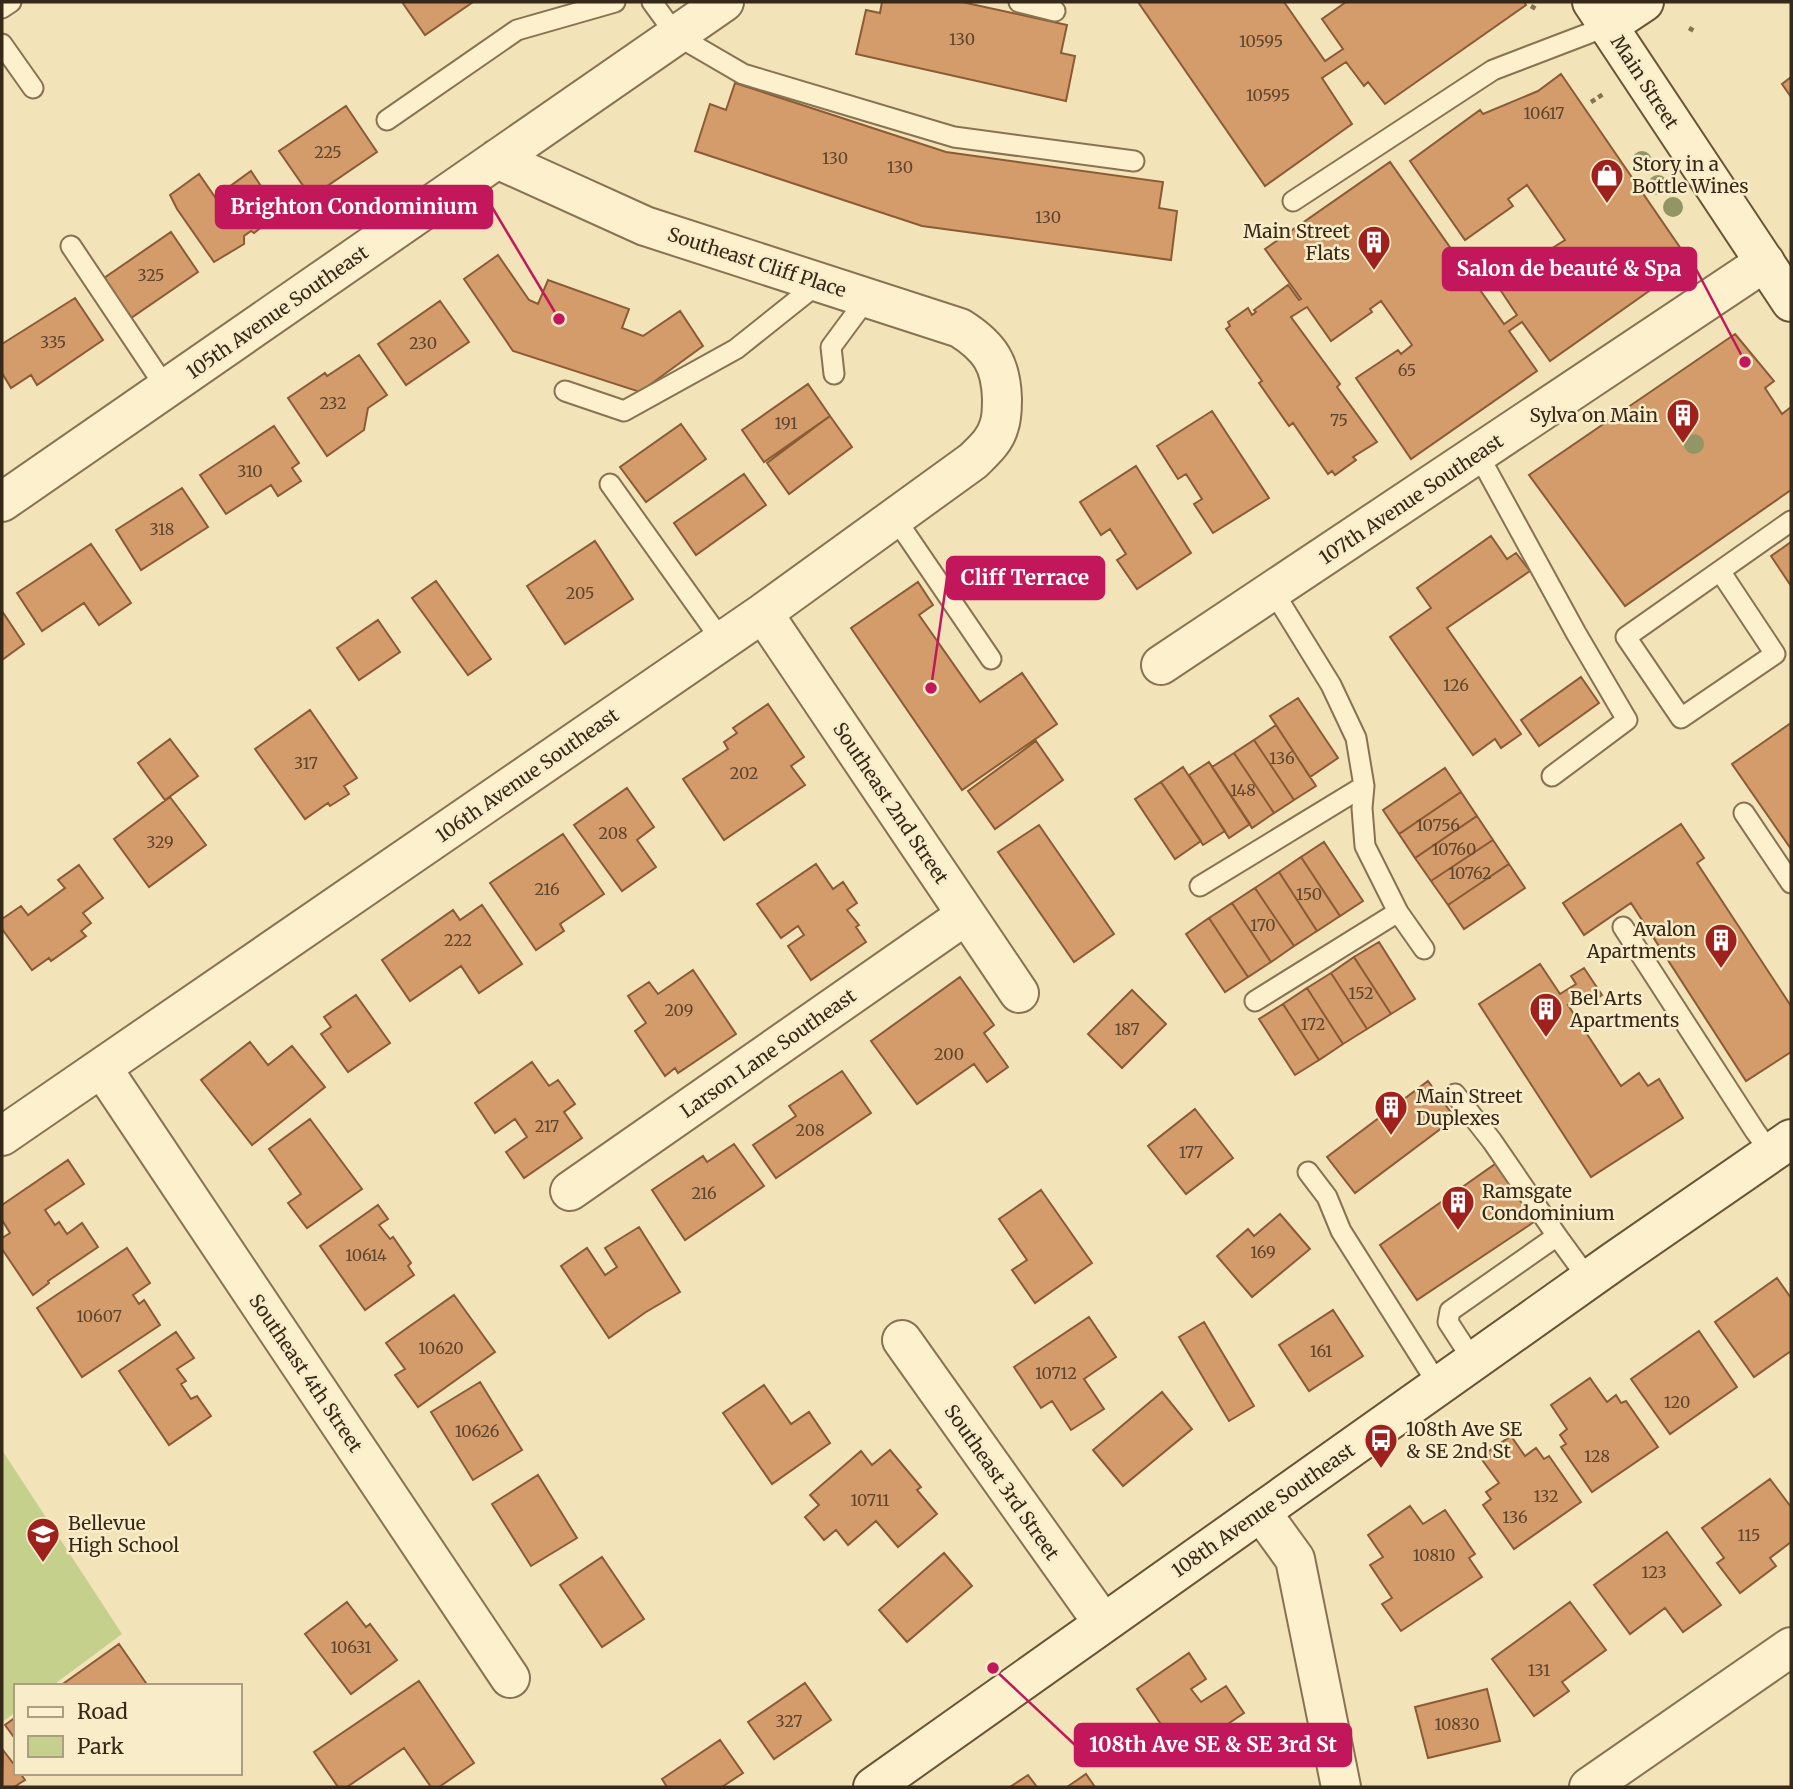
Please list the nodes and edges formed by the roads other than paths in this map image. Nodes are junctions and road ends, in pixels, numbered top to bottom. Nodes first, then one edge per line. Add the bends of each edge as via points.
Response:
1 (11, 2) edge
2 (615, 2) edge
3 (652, 2) edge
4 (724, 2) edge
5 (1019, 2) edge
6 (1644, 2) edge
7 (2, 8) edge
8 (1055, 11) dead end
9 (1600, 14) edge
10 (676, 35) junction
11 (2, 44) edge
12 (33, 88) dead end
13 (387, 120) dead end
14 (497, 159) junction
15 (1135, 162) dead end
16 (1293, 201) dead end
17 (71, 246) dead end
18 (1765, 262) junction
19 (820, 282) junction
20 (868, 297) junction
21 (1791, 302) edge
22 (834, 374) dead end
23 (1001, 378) joint
24 (166, 388) junction
25 (565, 391) dead end
26 (1478, 454) junction
27 (610, 484) dead end
28 (2, 502) edge
29 (895, 518) junction
30 (1791, 521) edge
31 (1720, 571) junction
32 (1273, 592) junction
33 (763, 613) junction
34 (722, 641) junction
35 (991, 659) dead end
36 (1161, 665) dead end
37 (1552, 776) dead end
38 (1364, 786) junction
39 (1744, 813) dead end
40 (1791, 883) edge
41 (1200, 886) dead end
42 (1398, 912) junction
43 (966, 915) junction
44 (1623, 927) dead end
45 (1424, 949) dead end
46 (1019, 993) dead end
47 (1255, 1001) dead end
48 (102, 1068) junction
49 (1455, 1094) dead end
50 (2, 1136) edge
51 (1781, 1146) edge
52 (1308, 1172) dead end
53 (570, 1191) dead end
54 (1557, 1236) junction
55 (1589, 1280) junction
56 (902, 1340) dead end
57 (1474, 1362) junction
58 (1439, 1386) junction
59 (1261, 1511) junction
60 (1103, 1623) junction
61 (1791, 1647) edge
62 (510, 1678) dead end
63 (873, 1787) edge
64 (1341, 1787) edge
65 (1589, 1787) edge

1 - 7 lane
2 - 13 lane via 517,30
3 - 10 lane
4 - 10 street, 105th Avenue Southeast
5 - 8 lane
6 - 9 street
9 - 16 lane via 1493,71
9 - 18 street, Main Street
10 - 14 street, 105th Avenue Southeast
10 - 15 lane via 743,74 954,137
11 - 12 lane
14 - 19 street, Southeast Cliff Place via 645,226
14 - 24 street, 105th Avenue Southeast
17 - 24 lane
18 - 21 street, Main Street
18 - 26 street, 107th Avenue Southeast
19 - 20 street, Southeast Cliff Place
19 - 25 lane via 736,349 624,411
20 - 22 lane via 831,348
20 - 23 street, Southeast Cliff Place via 960,328 991,355
23 - 29 street, 106th Avenue Southeast via 999,427 990,444 974,461
24 - 28 street, 105th Avenue Southeast
26 - 32 street, 107th Avenue Southeast
26 - 37 lane via 1627,720
27 - 34 lane
29 - 33 street, 106th Avenue Southeast
29 - 35 lane
30 - 31 lane
31 - 31 lane via 1626,637 1681,718 1774,654
32 - 36 street, 107th Avenue Southeast
32 - 38 lane via 1331,685 1356,738
33 - 34 street, 106th Avenue Southeast
33 - 43 street, Southeast 2nd Street
34 - 48 street, 106th Avenue Southeast
38 - 41 lane
38 - 42 lane via 1365,846
39 - 40 lane
42 - 45 lane
42 - 47 lane
43 - 46 street, Southeast 2nd Street
43 - 53 street, Larson Lane Southeast
44 - 51 lane via 1755,1131
48 - 50 street, 106th Avenue Southeast
48 - 62 street, Southeast 4th Street
49 - 54 lane
51 - 55 street, 108th Avenue Southeast
52 - 58 lane
54 - 55 lane
54 - 57 lane via 1450,1311 1448,1322
55 - 57 street, 108th Avenue Southeast
56 - 60 street, Southeast 3rd Street
57 - 58 street, 108th Avenue Southeast
58 - 59 street, 108th Avenue Southeast
59 - 60 street, 108th Avenue Southeast
59 - 64 street via 1295,1559
60 - 63 street, 108th Avenue Southeast
61 - 65 street

